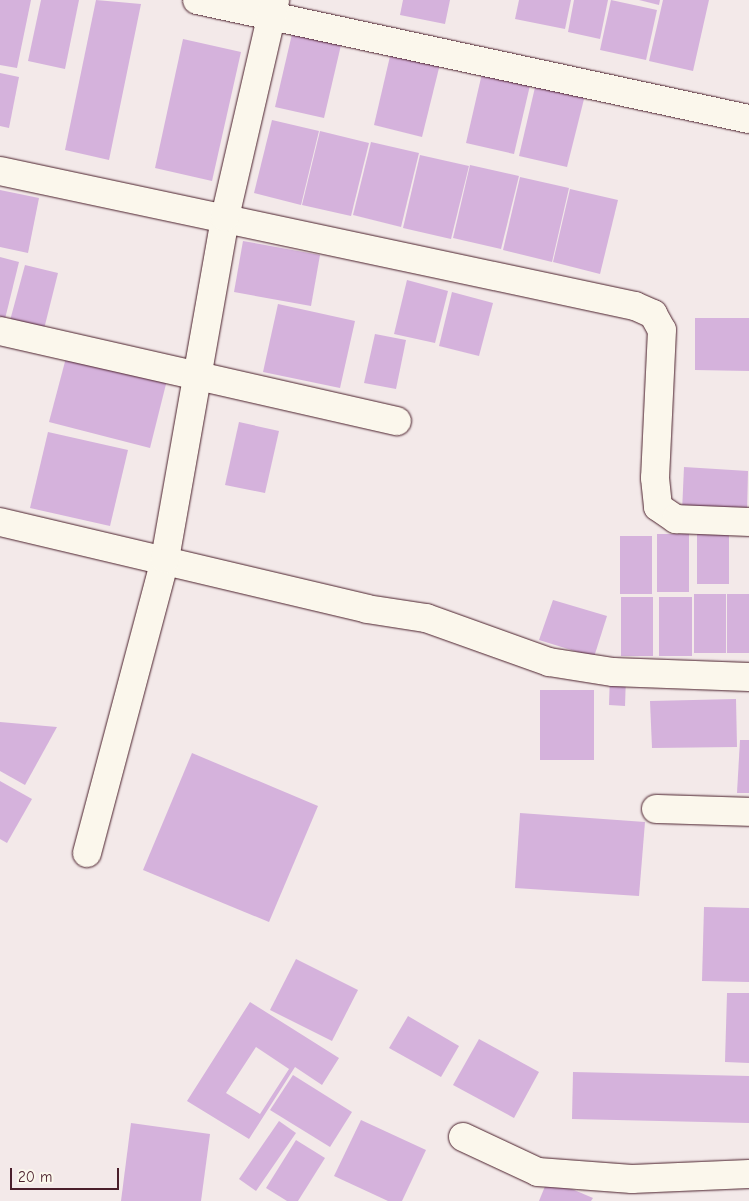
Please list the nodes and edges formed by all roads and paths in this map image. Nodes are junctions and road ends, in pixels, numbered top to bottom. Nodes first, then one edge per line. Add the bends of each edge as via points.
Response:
1 (197, 0) edge
2 (273, 8) edge
3 (749, 119) edge
4 (0, 170) edge
5 (225, 217) junction
6 (0, 331) edge
7 (197, 374) junction
8 (397, 421) dead end
9 (0, 522) edge
10 (749, 522) edge
11 (165, 559) junction
12 (749, 677) edge
13 (656, 809) dead end
14 (749, 812) edge
15 (87, 853) dead end
16 (462, 1137) dead end
17 (749, 1174) edge
18 (627, 1190) edge

1 - 2 street
2 - 3 street
2 - 5 street
4 - 5 street
5 - 7 street
5 - 10 street via 636,306 653,314 662,330 655,478 658,507 676,519
6 - 7 street
7 - 8 street
7 - 11 street
9 - 11 street
11 - 12 street via 367,609 426,618 549,662 613,672
11 - 15 street
13 - 14 street
16 - 18 street via 538,1172
17 - 18 street

